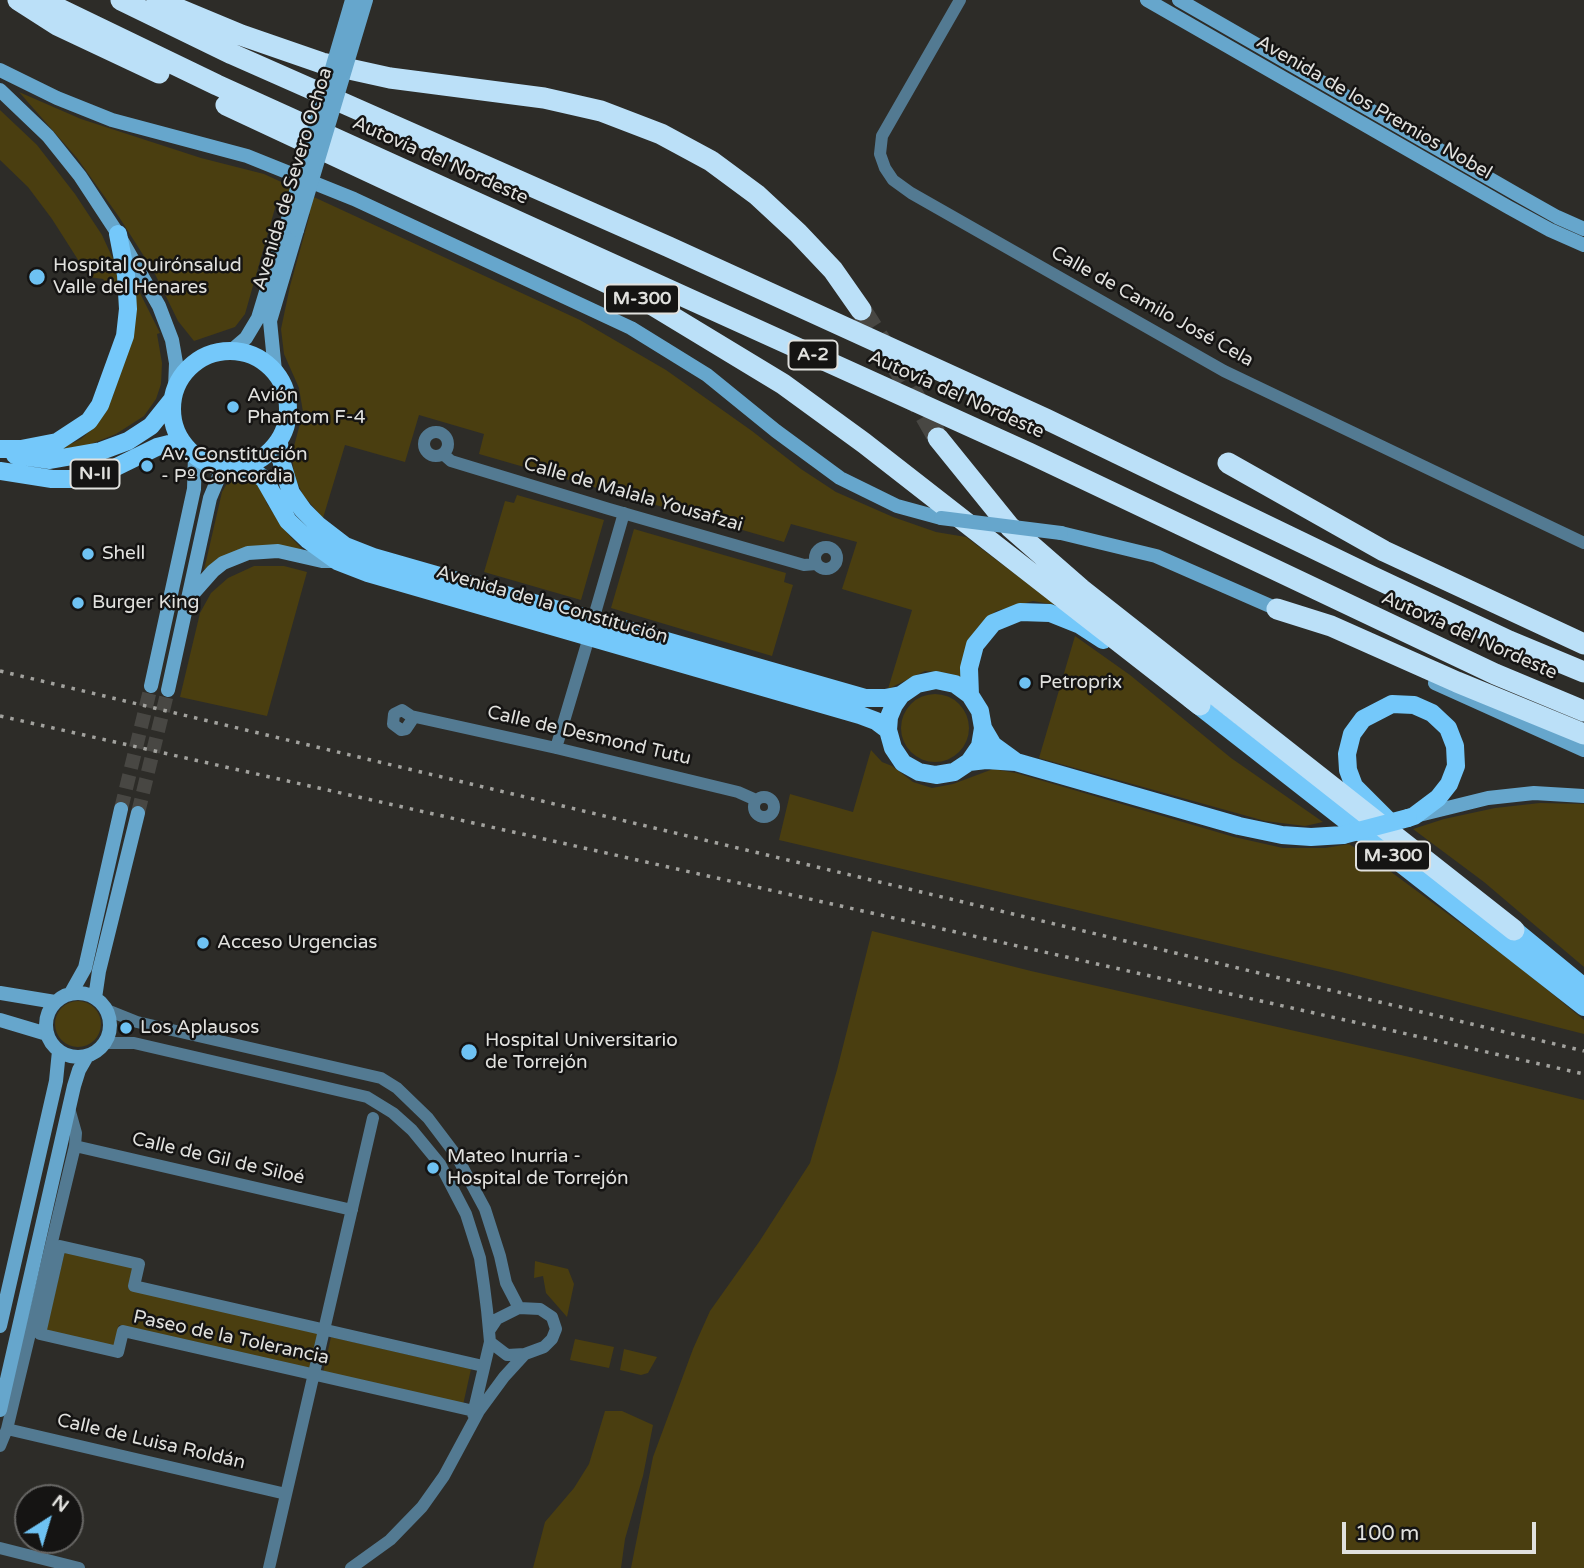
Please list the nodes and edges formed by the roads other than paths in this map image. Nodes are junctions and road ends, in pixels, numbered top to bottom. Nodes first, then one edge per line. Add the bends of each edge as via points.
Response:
1 (18, 0) edge
2 (41, 0) edge
3 (121, 0) edge
4 (157, 0) edge
5 (352, 0) edge
6 (366, 0) edge
7 (960, 0) edge
8 (1147, 0) edge
9 (1179, 0) edge
10 (0, 70) edge
11 (0, 90) edge
12 (291, 228) junction
13 (1584, 229) edge
14 (118, 234) junction
15 (1584, 245) edge
16 (861, 310) tunnel mouth
17 (232, 349) junction
18 (275, 371) junction
19 (173, 395) junction
20 (938, 438) tunnel mouth
21 (279, 443) junction
22 (0, 450) edge
23 (190, 451) junction
24 (443, 454) dead end
25 (1228, 463) dead end
26 (231, 467) junction
27 (0, 471) edge
28 (624, 513) junction
29 (1584, 543) edge
30 (337, 561) junction
31 (816, 564) dead end
32 (187, 601) junction
33 (1277, 609) junction
34 (591, 629) junction
35 (1584, 644) edge
36 (1584, 672) edge
37 (150, 686) tunnel mouth
38 (167, 690) tunnel mouth
39 (901, 695) junction
40 (970, 695) junction
41 (1200, 705) junction
42 (1584, 711) edge
43 (411, 716) dead end
44 (983, 728) junction
45 (888, 730) junction
46 (1584, 734) edge
47 (556, 748) junction
48 (1584, 750) edge
49 (969, 762) junction
50 (1016, 762) junction
51 (1584, 796) edge
52 (756, 800) dead end
53 (121, 809) tunnel mouth
54 (138, 813) tunnel mouth
55 (1411, 817) junction
56 (1514, 930) junction
57 (1584, 987) edge
58 (0, 993) edge
59 (71, 993) junction
60 (96, 998) junction
61 (55, 1002) junction
62 (1584, 1007) edge
63 (107, 1010) junction
64 (0, 1020) edge
65 (47, 1034) junction
66 (104, 1043) junction
67 (59, 1051) junction
68 (87, 1056) junction
69 (69, 1108) junction
70 (373, 1118) dead end
71 (75, 1146) junction
72 (352, 1210) junction
73 (5, 1278) edge
74 (519, 1308) junction
75 (0, 1326) edge
76 (324, 1330) junction
77 (489, 1336) junction
78 (525, 1354) junction
79 (483, 1367) junction
80 (313, 1374) junction
81 (0, 1410) edge
82 (474, 1412) junction
83 (7, 1429) junction
84 (464, 1441) junction
85 (0, 1446) edge
86 (286, 1494) junction
87 (0, 1548) edge
88 (79, 1568) edge
89 (269, 1568) edge
90 (351, 1568) edge

1 - 41 highway, M-300 via 57,25 646,301 782,384 864,443
2 - 42 highway, Autovía del Nordeste / A-2 via 217,85 1029,453 1495,674
3 - 36 highway, Autovía del Nordeste / A-2 via 1046,419 1385,583
4 - 16 highway via 322,63 390,78 544,98 601,111 661,134 757,195 824,261
5 - 12 street, Avenida de Severo Ochoa, bridge
6 - 12 street, Avenida de Severo Ochoa, bridge
7 - 29 street, Calle de Camilo José Cela via 882,135 880,154 893,180 1224,371
8 - 15 street, Avenida de los Premios Nobel via 1508,207
9 - 13 street, Avenida de los Premios Nobel
10 - 33 street, bridge via 112,120 247,156 354,199 631,328 707,375 840,478 897,506 941,518 1061,533 1156,556
11 - 14 street via 48,136
12 - 17 street, Avenida de Severo Ochoa via 258,318 246,338
12 - 18 street, Avenida de Severo Ochoa via 270,321
14 - 19 street via 167,328 176,363
14 - 22 main road via 126,275 125,336 100,405 89,421 57,442
17 - 18 main road via 259,358
17 - 19 main road, N-II via 198,360 184,373
18 - 21 main road via 289,403
19 - 22 main road, N-II via 151,426 101,452 50,460
19 - 23 main road via 172,419
20 - 56 highway, M-300 via 1010,527 1081,589
21 - 26 main road via 253,464
21 - 34 main road, Avenida de la Constitución via 291,493 319,526 345,546
23 - 26 main road, N-II via 209,464
23 - 27 main road, N-II via 169,444 157,447 108,471 78,479
23 - 37 street via 194,489
24 - 28 street, Calle de Malala Yousafzai via 452,461
25 - 35 highway via 1384,551
26 - 30 main road, Avenida de la Constitución via 253,471 264,479 288,522
26 - 32 street via 210,498
28 - 31 street, Calle de Malala Yousafzai via 804,565
28 - 34 street
30 - 32 street via 278,551 248,553 223,563
30 - 34 main road, Avenida de la Constitución via 368,573
32 - 38 street
33 - 46 highway via 1331,626
33 - 48 street
34 - 39 main road, Avenida de la Constitución via 865,698
34 - 45 main road, Avenida de la Constitución via 860,715
34 - 47 street
39 - 40 main road via 917,684 936,680 954,684
39 - 45 main road
40 - 41 main road via 969,668 975,645 993,623 1020,612 1050,613 1080,625
40 - 44 main road
41 - 62 main road, M-300
43 - 47 street, Calle de Desmond Tutu
44 - 49 main road via 980,746
44 - 50 main road via 993,745
45 - 49 main road via 903,762 919,772 954,772
47 - 52 street, Calle de Desmond Tutu
49 - 50 main road
50 - 55 main road, bridge via 1282,835 1343,835
51 - 55 street via 1534,793
53 - 59 street via 85,968
54 - 60 street
55 - 56 main road via 1449,784 1456,766 1455,746 1448,728 1432,713 1414,705 1392,704 1363,719 1352,734 1347,754 1354,786
56 - 57 main road, M-300
58 - 61 street
59 - 60 street
59 - 61 street
60 - 63 street
61 - 65 street via 47,1017
63 - 66 street via 109,1033
63 - 74 street via 138,1022 381,1078 397,1088 456,1155 485,1209 506,1283
64 - 65 street
65 - 67 street
66 - 68 street
66 - 77 street via 134,1043 354,1094 393,1113 440,1164 466,1214 480,1258
67 - 68 street
67 - 73 street via 57,1081
68 - 69 street
69 - 71 street
69 - 81 street
70 - 72 street
71 - 72 street, Calle de Gil de Siloé
71 - 83 street
72 - 76 street
73 - 75 street
74 - 77 street via 497,1319
74 - 78 street via 540,1309 552,1317 556,1329 544,1347
76 - 79 street, Paseo de la Tolerancia
76 - 80 street
76 - 80 street, Paseo de la Tolerancia via 134,1286 139,1264 60,1246 40,1334 118,1352 123,1331
77 - 78 street via 507,1355
77 - 79 street
78 - 84 street via 479,1411
79 - 82 street
80 - 82 street, Paseo de la Tolerancia
80 - 86 street
82 - 84 street
83 - 85 street
83 - 86 street, Calle de Luisa Roldán
84 - 90 street via 422,1507 390,1540
86 - 89 street
87 - 88 street

